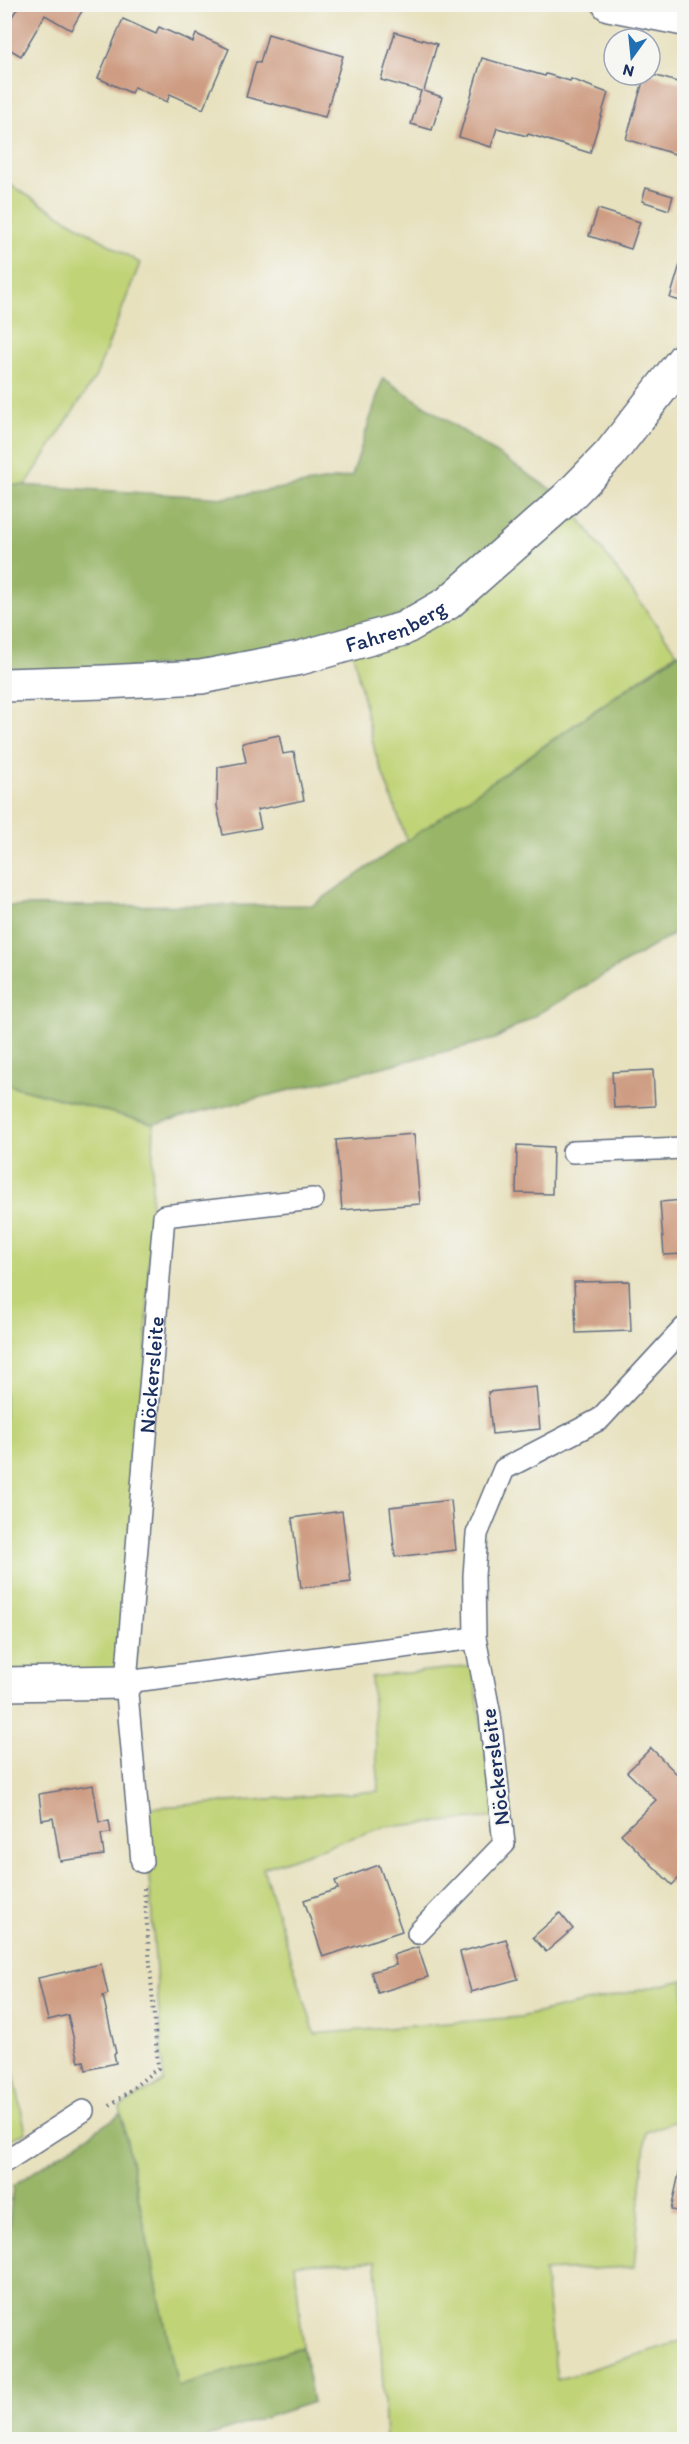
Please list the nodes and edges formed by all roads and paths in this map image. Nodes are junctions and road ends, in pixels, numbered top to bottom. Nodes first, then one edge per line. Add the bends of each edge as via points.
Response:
1 (609, 4) edge
2 (684, 18) edge
3 (684, 359) edge
4 (4, 685) edge
5 (684, 1148) edge
6 (573, 1152) dead end
7 (314, 1199) dead end
8 (684, 1328) edge
9 (475, 1638) junction
10 (126, 1682) junction
11 (4, 1684) edge
12 (142, 1862) joint
13 (418, 1933) dead end
14 (83, 2111) joint
15 (4, 2162) edge

1 - 2 street
3 - 4 street, Fahrenberg via 610,454 568,497 448,603 403,629 300,658 201,677
5 - 6 lane
7 - 10 lane, Nöckersleite via 164,1216
8 - 9 lane, Nöckersleite via 600,1419 504,1469 477,1534
9 - 10 lane
9 - 13 lane, Nöckersleite via 490,1715 504,1844
10 - 11 street
10 - 12 lane, Nöckersleite
12 - 14 path via 158,2068 86,2124
14 - 15 lane

